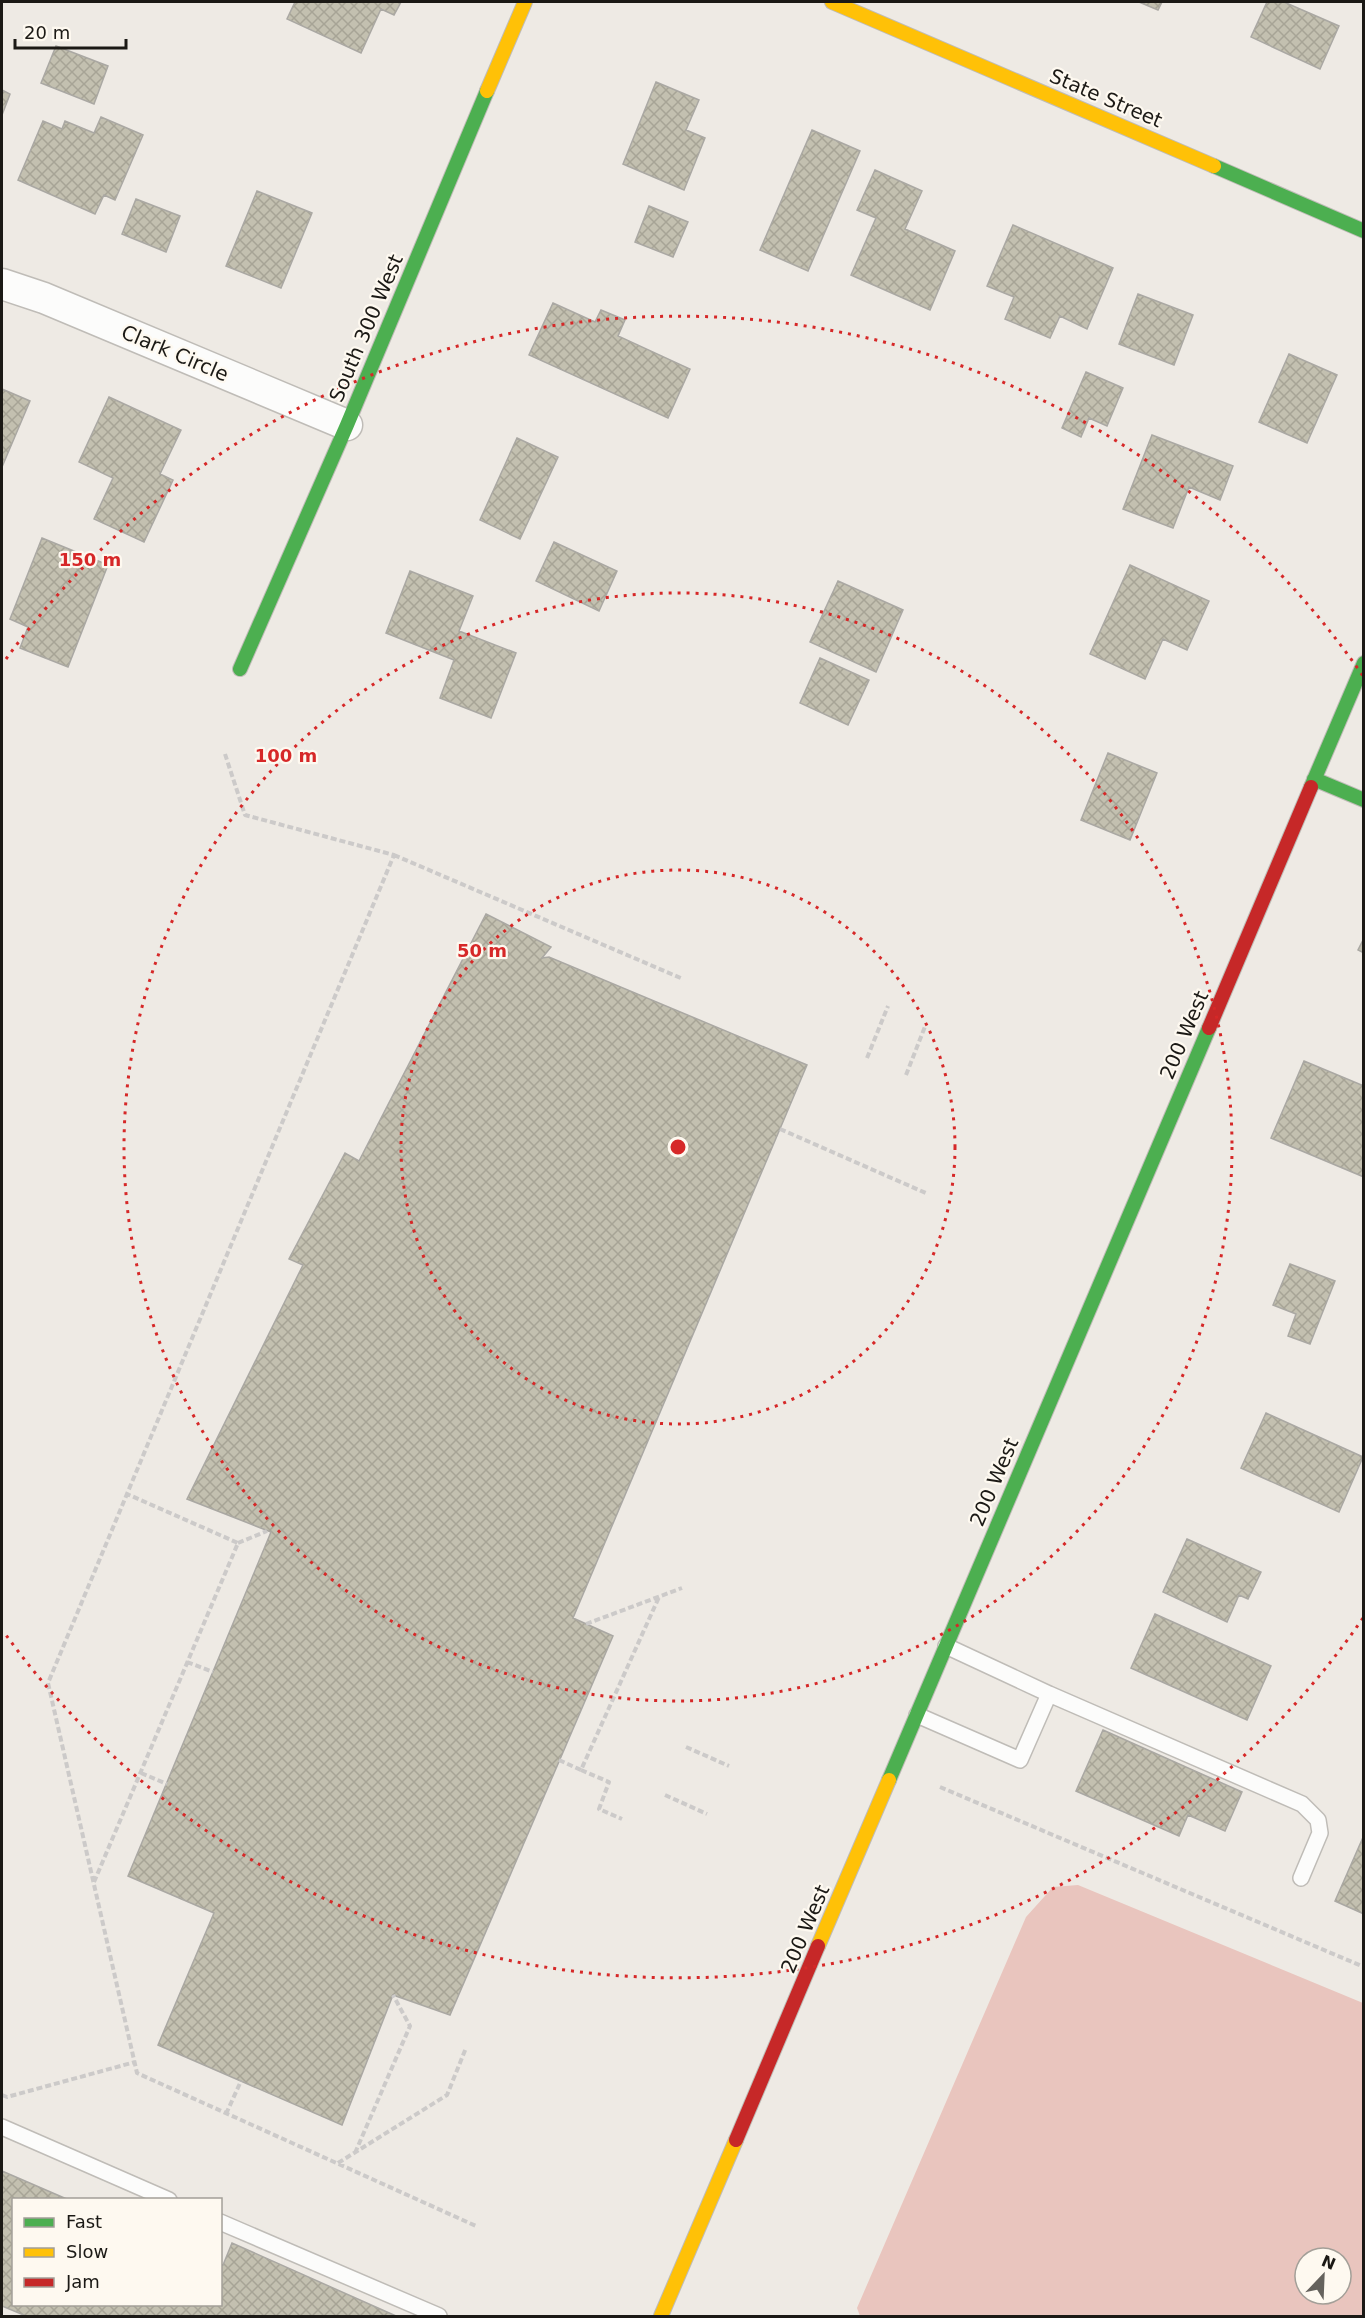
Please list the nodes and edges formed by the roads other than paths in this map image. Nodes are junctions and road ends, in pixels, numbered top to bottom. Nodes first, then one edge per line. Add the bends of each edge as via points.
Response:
1 (525, 2) edge
2 (832, 2) edge
3 (1364, 231) edge
4 (2, 284) edge
5 (347, 425) junction
6 (1364, 663) edge
7 (240, 669) dead end
8 (1314, 779) junction
9 (1364, 800) edge
10 (946, 1647) junction
11 (1049, 1694) junction
12 (917, 1715) junction
13 (1300, 1878) dead end
14 (2, 2127) edge
15 (167, 2198) edge
16 (222, 2223) edge
17 (440, 2316) edge
18 (662, 2316) edge

1 - 5 main road, South 300 West
2 - 3 main road, State Street
4 - 5 street, Clark Circle
5 - 7 main road, South 300 West
6 - 8 main road, 200 West
8 - 9 main road
8 - 10 main road, 200 West
10 - 11 lane
10 - 12 main road, 200 West
11 - 12 lane via 1020,1760
11 - 13 lane via 1302,1804 1318,1820 1320,1833
12 - 18 main road, 200 West
14 - 15 lane
16 - 17 lane

